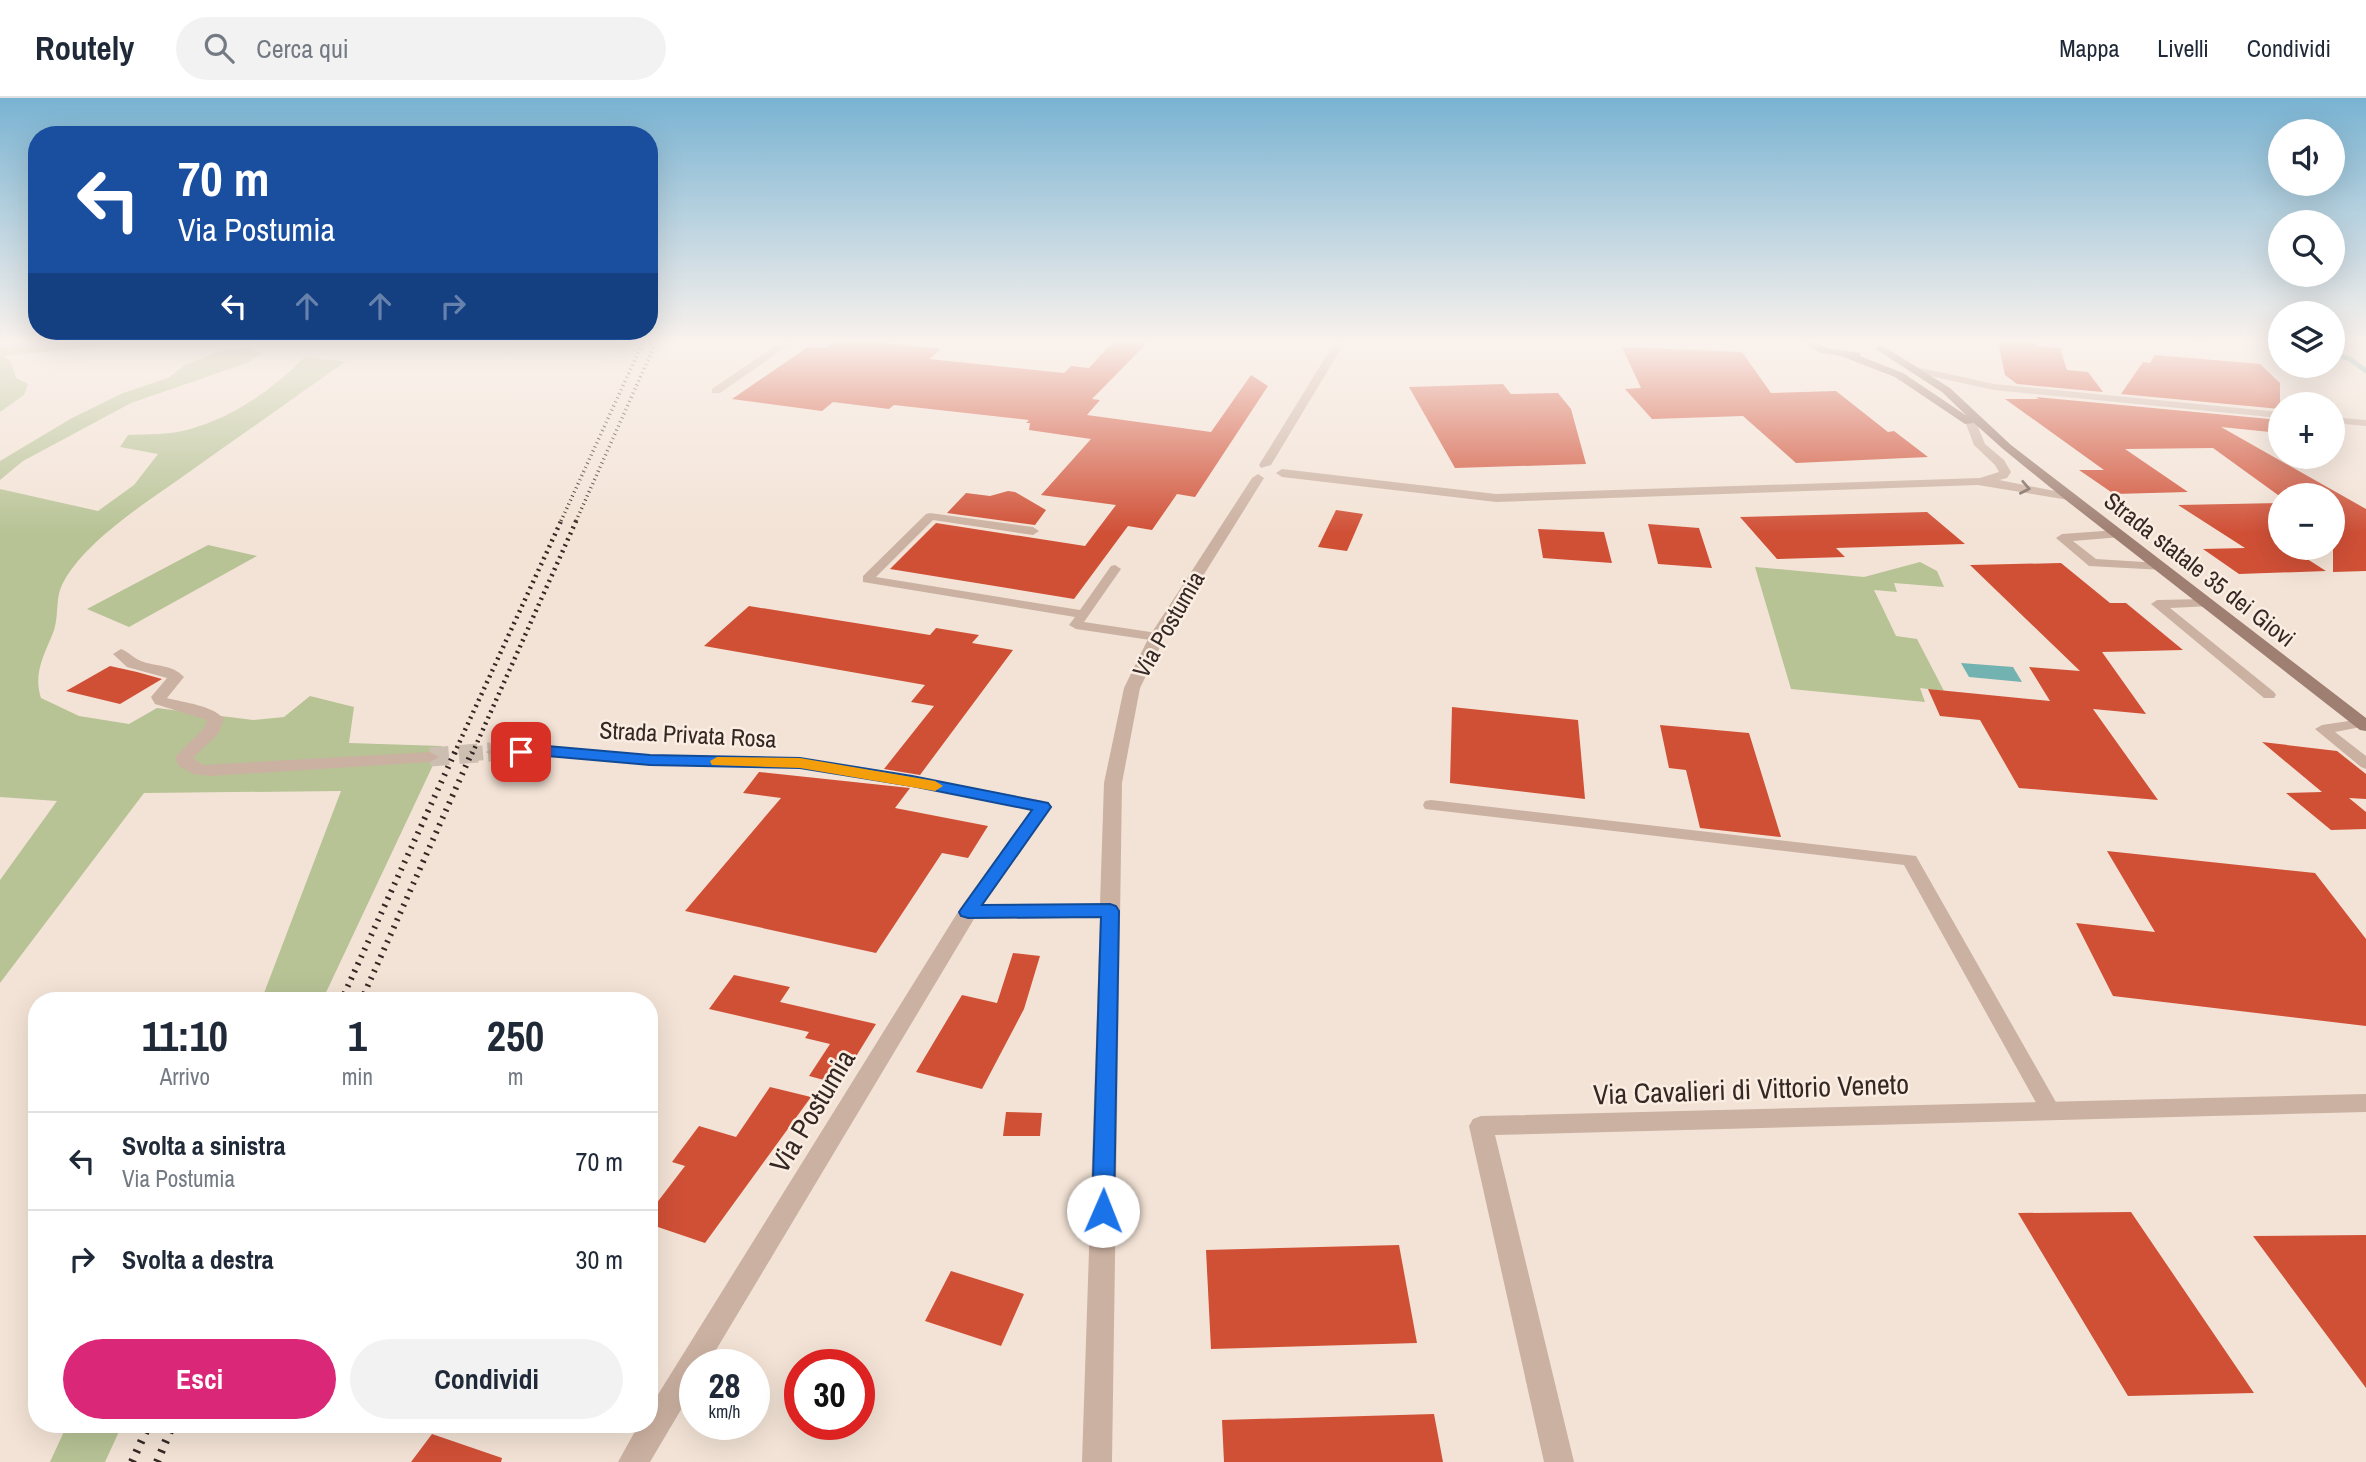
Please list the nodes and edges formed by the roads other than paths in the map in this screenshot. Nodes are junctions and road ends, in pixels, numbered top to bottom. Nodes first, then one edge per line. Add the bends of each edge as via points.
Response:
1 (1301, 406) edge
2 (1944, 406) edge
3 (1965, 406) edge
4 (2185, 406) edge
5 (2268, 414) edge
6 (2345, 421) edge
7 (1972, 424) junction
8 (2366, 424) edge
9 (2007, 447) junction
10 (1261, 471) junction
11 (1978, 481) junction
12 (2071, 498) junction
13 (1033, 531) dead end
14 (2117, 534) junction
15 (2160, 567) junction
16 (1115, 569) dead end
17 (2207, 603) junction
18 (1083, 614) junction
19 (1157, 637) junction
20 (121, 654) dead end
21 (2269, 695) dead end
22 (2364, 724) edge
23 (495, 752) tunnel mouth
24 (430, 757) tunnel mouth
25 (2366, 764) edge
26 (1431, 805) dead end
27 (1043, 807) joint
28 (1110, 911) junction
29 (968, 912) junction
30 (2366, 1102) edge
31 (2051, 1111) junction
32 (658, 1421) edge
33 (651, 1433) edge
34 (633, 1462) edge
35 (1097, 1462) edge
36 (1559, 1462) edge

1 - 10 street, Via Postumia
2 - 7 main road, Strada statale 35 dei Giovi
3 - 9 main road, Strada statale 35 dei Giovi
4 - 5 street
6 - 8 street
7 - 9 main road, Strada statale 35 dei Giovi
7 - 11 street via 1980,445 2005,472
9 - 12 main road, Strada statale 35 dei Giovi
10 - 11 street via 1273,478 1282,473 1496,498
10 - 19 street, Via Postumia
11 -> 12 street
12 - 14 main road, Strada statale 35 dei Giovi
13 - 18 lane via 930,516 867,579
14 - 15 main road, Strada statale 35 dei Giovi
14 - 15 lane via 2062,538 2093,562
15 - 17 main road, Strada statale 35 dei Giovi
16 - 18 lane
17 - 21 lane via 2157,604
17 - 22 main road, Strada statale 35 dei Giovi
18 - 19 lane via 1076,625
19 - 28 street, Via Postumia via 1132,688 1113,783
20 - 24 street via 133,664 176,677 159,697 161,701 216,719 212,730 184,757 199,770
22 - 25 lane via 2322,729
23 - 27 street, Strada Privata Rosa via 800,763
26 - 31 lane via 1910,860
27 - 29 street, Via Postumia
28 - 29 street
28 - 35 street, Via Postumia
29 - 32 street, Via Postumia
30 - 31 street, Via Cavalieri di Vittorio Veneto
31 - 36 street, Via Cavalieri di Vittorio Veneto via 1481,1126
33 - 34 street, Via Postumia

